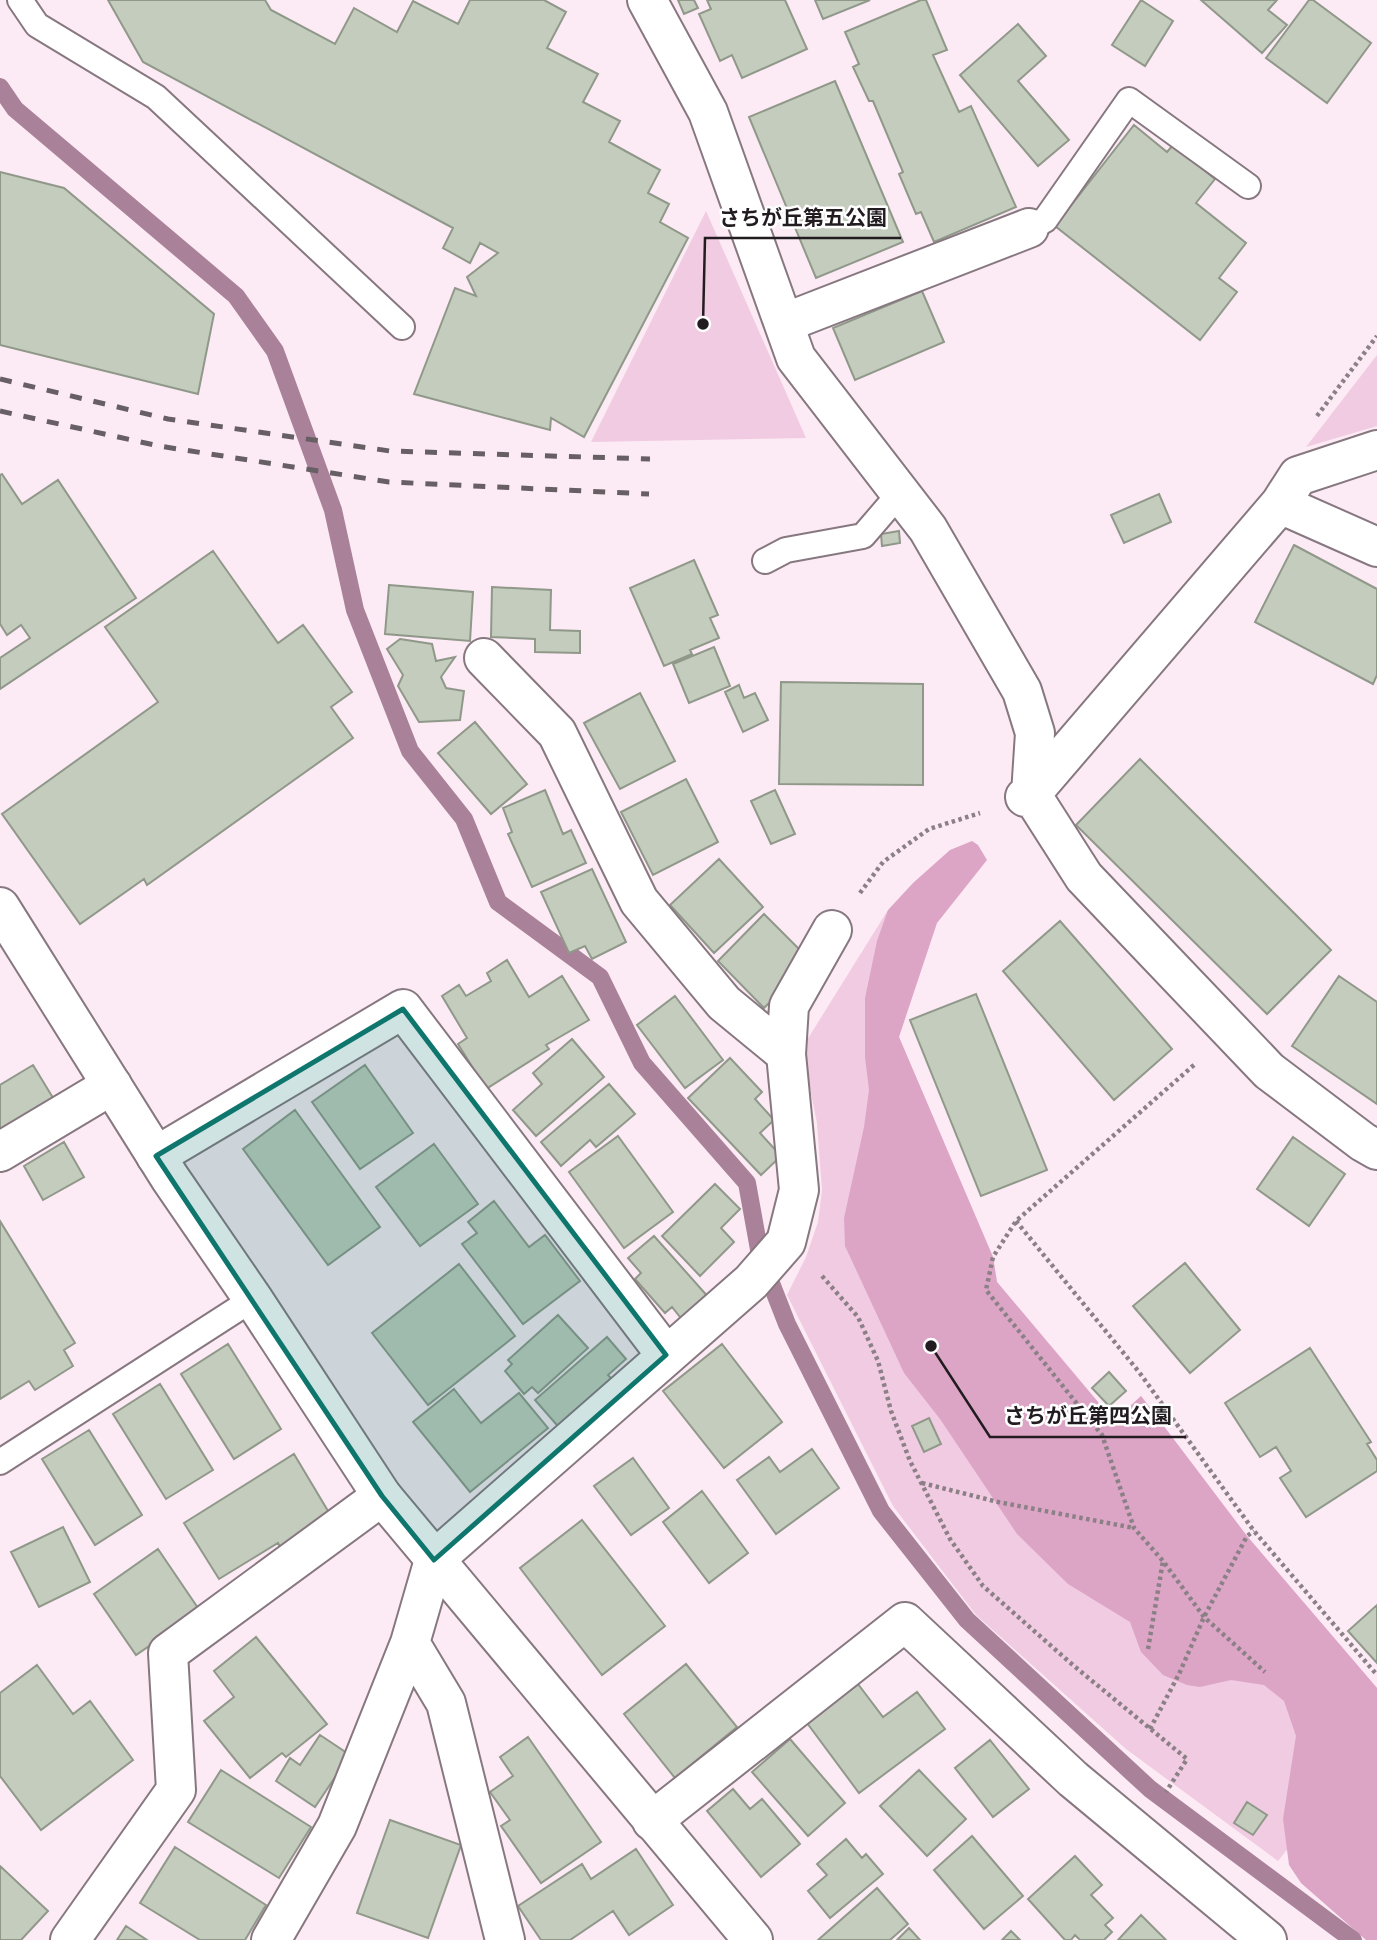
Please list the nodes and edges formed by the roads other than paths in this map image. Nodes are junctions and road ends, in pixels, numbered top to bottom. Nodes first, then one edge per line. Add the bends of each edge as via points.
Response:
1 (20, 0) edge
2 (647, 0) edge
3 (1248, 186) dead end
4 (1029, 228) joint
5 (784, 323) junction
6 (402, 327) dead end
7 (1377, 450) edge
8 (900, 493) junction
9 (1280, 504) junction
10 (1377, 547) edge
11 (765, 561) dead end
12 (484, 658) dead end
13 (1019, 799) junction
14 (0, 907) edge
15 (832, 930) road end
16 (786, 1055) junction
17 (112, 1085) junction
18 (1377, 1150) edge
19 (0, 1152) edge
20 (156, 1156) junction
21 (253, 1299) junction
22 (666, 1355) junction
23 (0, 1462) edge
24 (382, 1496) junction
25 (434, 1560) junction
26 (410, 1643) junction
27 (652, 1821) junction
28 (70, 1940) edge
29 (271, 1940) edge
30 (505, 1940) edge
31 (753, 1940) edge
32 (1266, 1940) edge

1 - 6 lane via 37,25 156,97
2 - 5 street via 708,112
3 - 4 lane via 1129,100 1045,220
4 - 5 street
5 - 8 street via 796,358
7 - 9 street via 1298,476
8 - 11 lane via 863,536 786,550
8 - 13 street via 928,529 1022,691 1035,733
9 - 10 street
9 - 13 street
12 - 16 street via 557,733 639,901 724,1003
13 - 18 street via 1084,877 1269,1071
14 - 17 street
15 - 16 street via 789,1006
16 - 22 street via 799,1190 786,1242 751,1282
17 - 19 street
17 - 20 street
20 - 21 street
20 - 22 street via 402,1009
21 - 23 lane
21 - 24 street
22 - 25 street
24 - 25 street
24 - 28 street via 168,1653 176,1790
25 - 26 street
25 - 27 street
26 - 29 street via 337,1826
26 - 30 street via 446,1703
27 - 31 street
27 - 32 street via 905,1622 1073,1779

